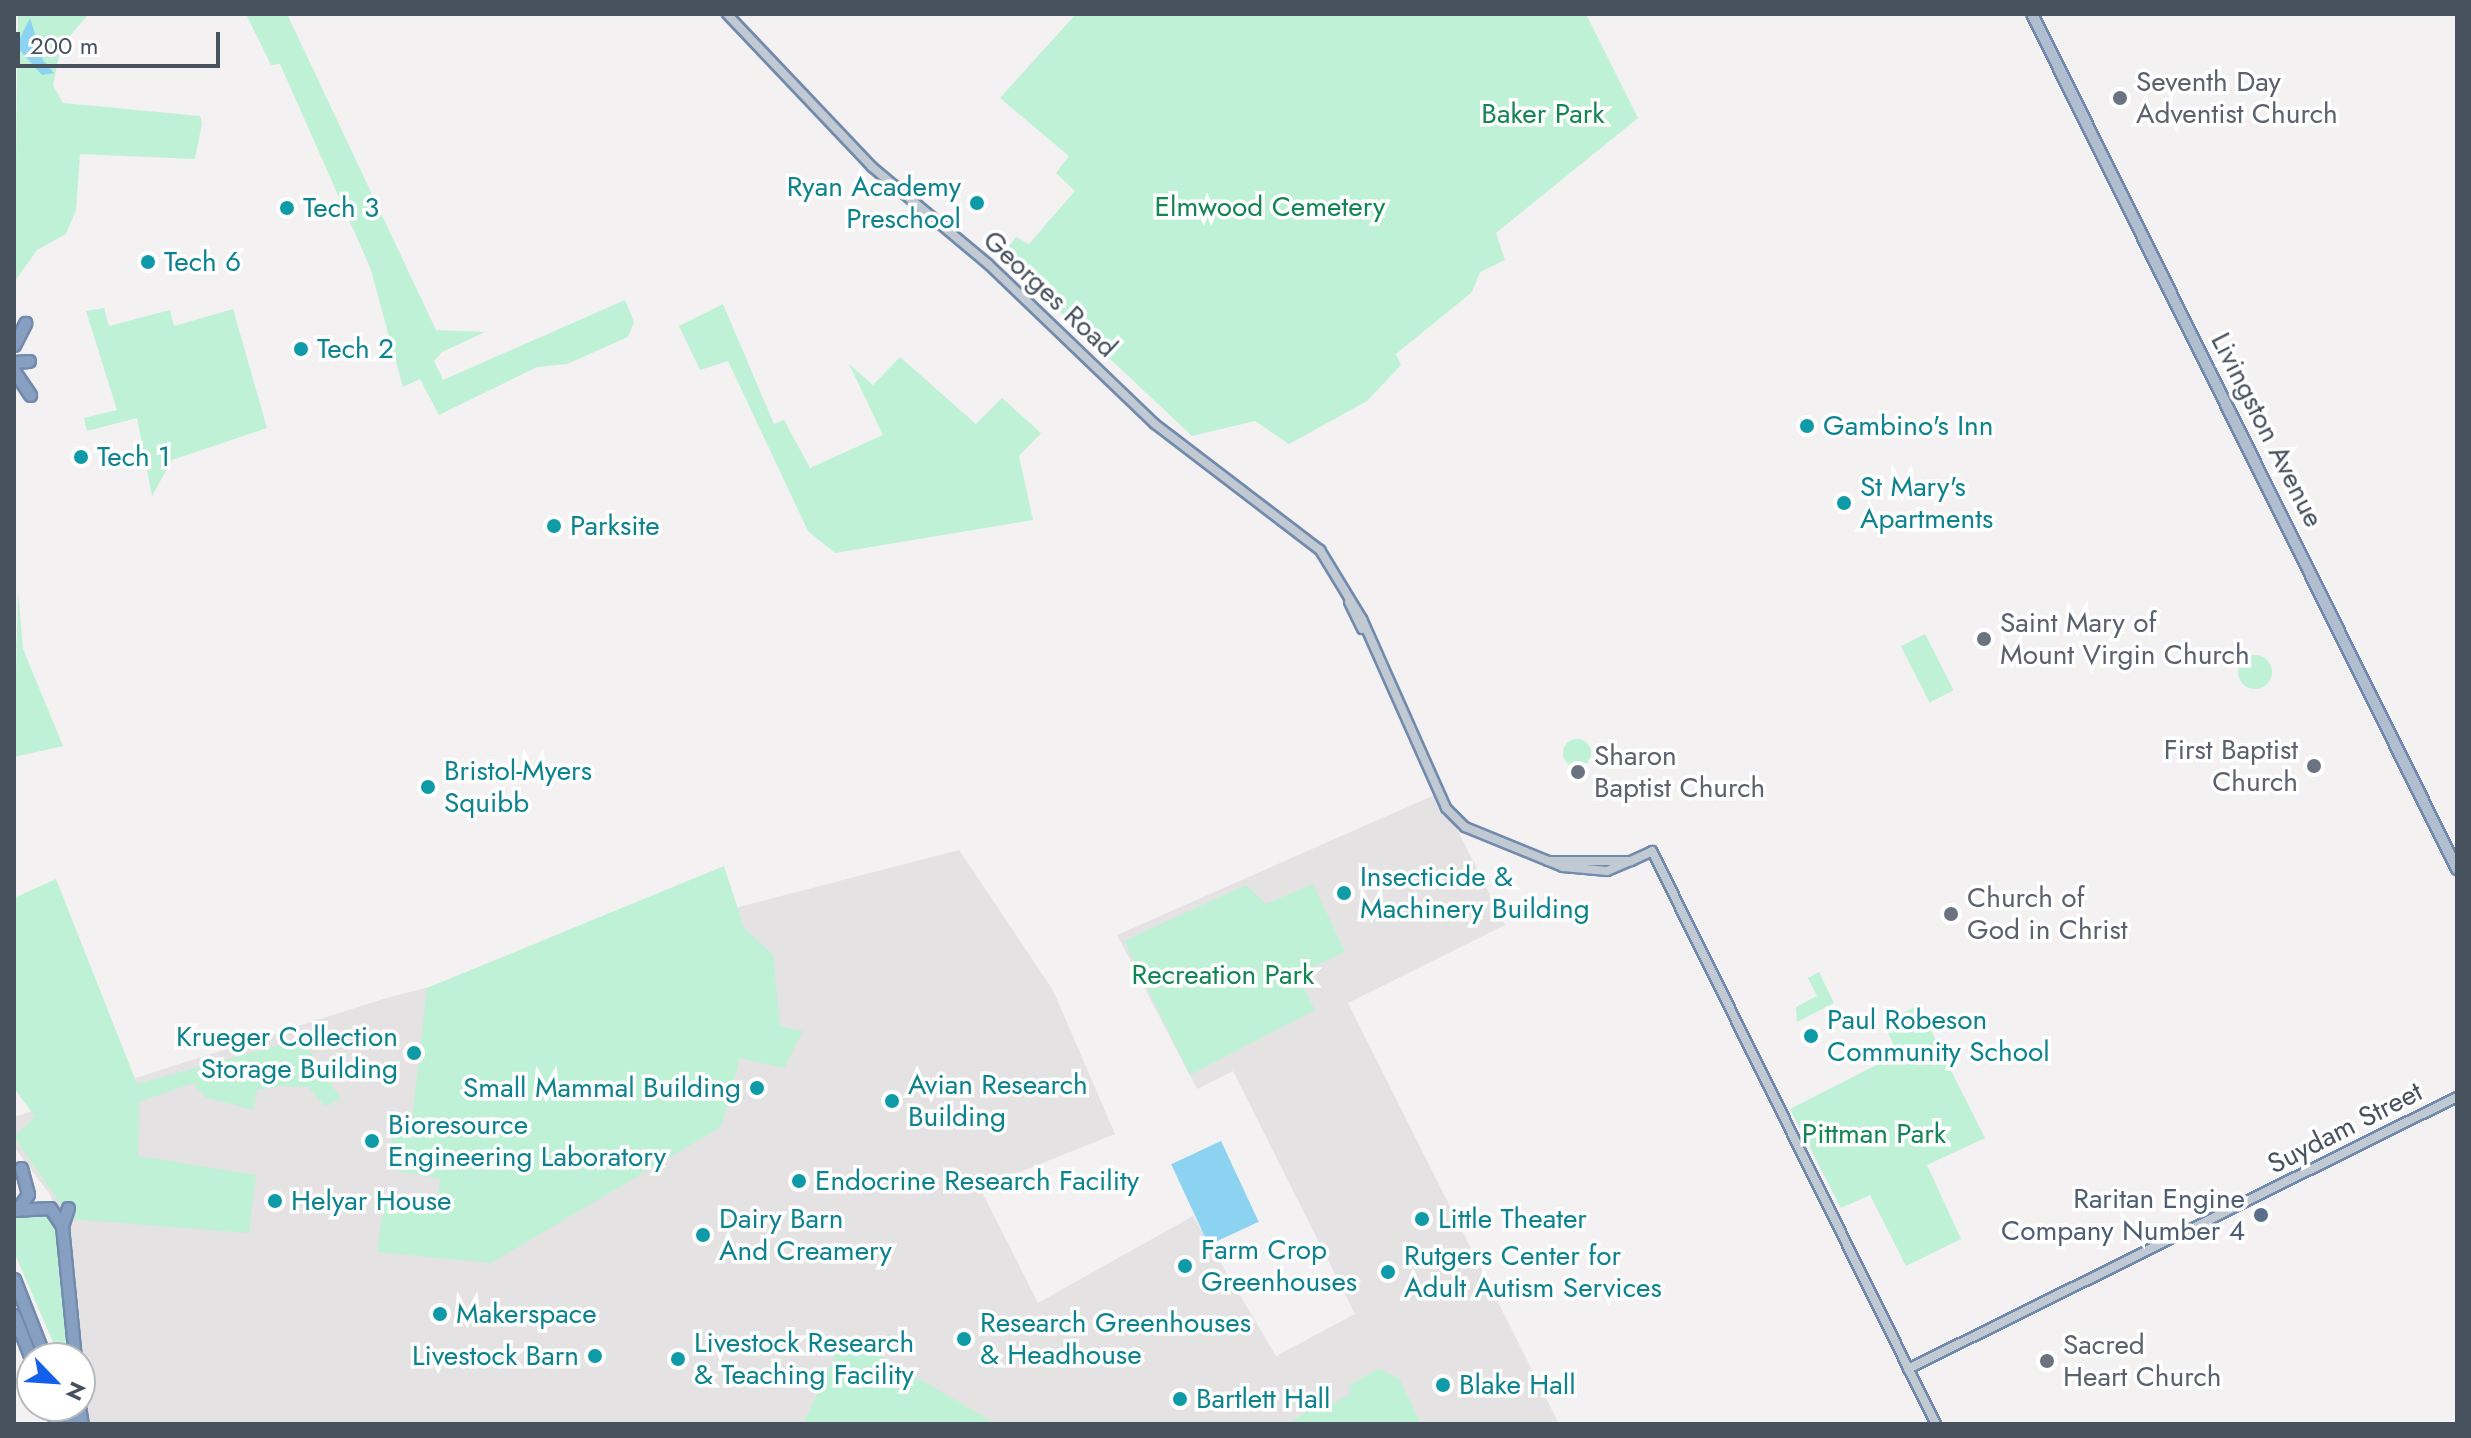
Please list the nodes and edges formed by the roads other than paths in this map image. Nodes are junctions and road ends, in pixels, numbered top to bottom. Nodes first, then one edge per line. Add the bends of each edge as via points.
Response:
1 (727, 14) edge
2 (2032, 14) edge
3 (25, 323) dead end
4 (14, 345) edge
5 (14, 355) edge
6 (14, 362) edge
7 (14, 371) edge
8 (30, 395) dead end
9 (1548, 861) junction
10 (1631, 861) junction
11 (2457, 869) edge
12 (2457, 1097) edge
13 (21, 1168) dead end
14 (68, 1208) dead end
15 (16, 1210) edge
16 (62, 1226) junction
17 (14, 1279) edge
18 (14, 1315) edge
19 (25, 1342) edge
20 (39, 1342) edge
21 (73, 1342) edge
22 (1908, 1369) junction
23 (1936, 1424) edge

1 - 9 street, Georges Road via 872,167 1203,463 1320,550 1348,597 1446,808 1484,839
2 - 11 main road, Livingston Avenue
3 - 4 highway
5 - 6 highway via 29,358
7 - 8 highway
9 - 10 street, Georges Road
9 - 10 street, Georges Road via 1607,871
10 - 22 street, Georges Road via 1652,851
12 - 22 street, Suydam Street
13 - 15 highway via 28,1194
14 - 16 highway
15 - 16 highway via 50,1208
16 - 21 highway
17 - 20 highway
18 - 19 highway
22 - 23 street

